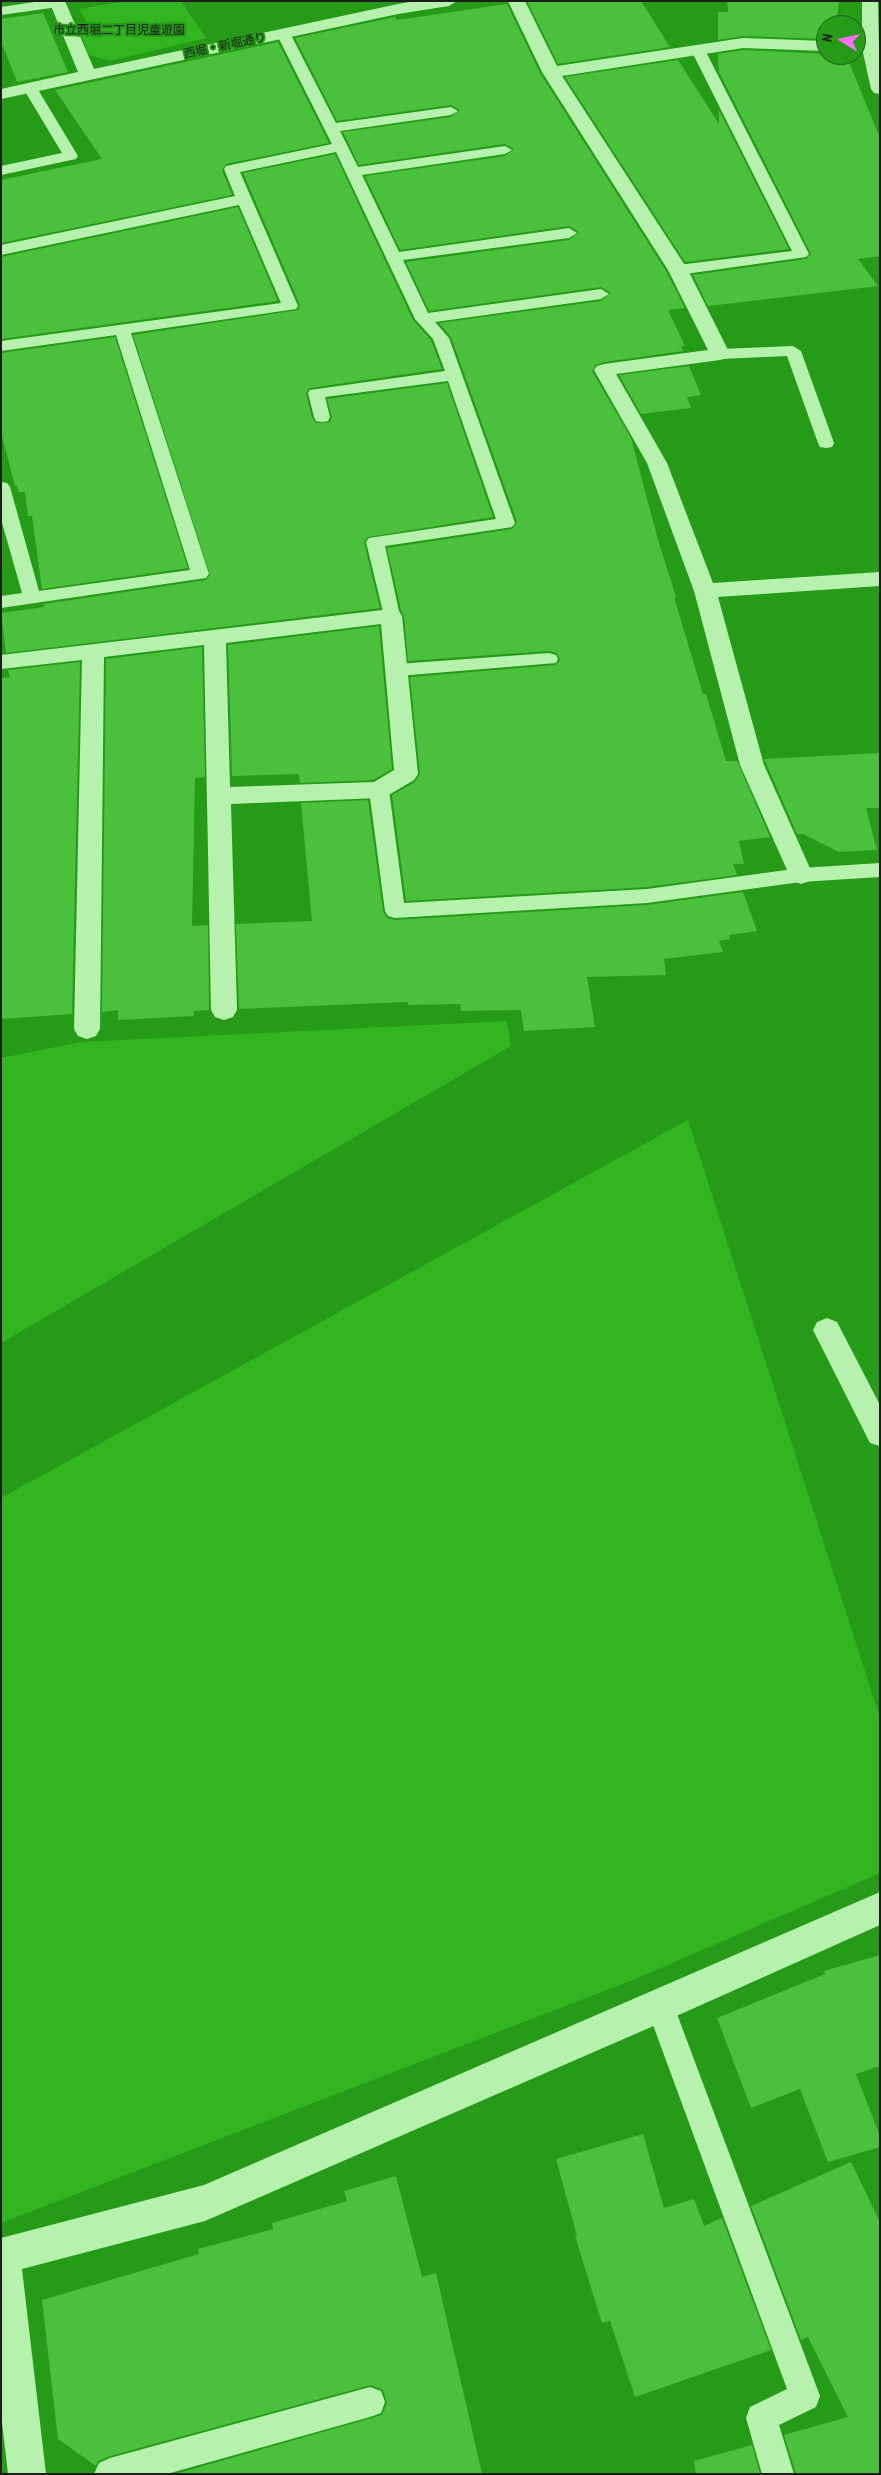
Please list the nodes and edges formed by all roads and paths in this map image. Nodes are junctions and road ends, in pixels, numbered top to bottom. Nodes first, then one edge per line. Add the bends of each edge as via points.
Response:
1 (449, 1) edge
2 (516, 1) edge
3 (870, 1) edge
4 (58, 2) edge
5 (1, 11) edge
6 (866, 28) edge
7 (283, 33) junction
8 (816, 46) edge
9 (698, 50) junction
10 (866, 55) edge
11 (551, 72) junction
12 (88, 76) junction
13 (30, 88) junction
14 (880, 89) edge
15 (1, 94) edge
16 (451, 111) dead end
17 (331, 128) junction
18 (342, 147) junction
19 (505, 150) dead end
20 (1, 171) edge
21 (354, 172) junction
22 (245, 199) junction
23 (569, 233) dead end
24 (1, 250) edge
25 (394, 257) junction
26 (678, 270) junction
27 (601, 294) dead end
28 (423, 319) junction
29 (122, 329) junction
30 (1, 346) edge
31 (720, 354) junction
32 (454, 375) junction
33 (322, 417) dead end
34 (826, 443) dead end
35 (1, 487) edge
36 (880, 579) edge
37 (705, 591) junction
38 (32, 598) junction
39 (1, 602) edge
40 (391, 616) junction
41 (215, 638) junction
42 (93, 650) junction
43 (549, 659) dead end
44 (1, 662) edge
45 (398, 670) junction
46 (378, 790) junction
47 (220, 796) junction
48 (880, 870) edge
49 (801, 876) junction
50 (224, 1010) dead end
51 (88, 1029) dead end
52 (827, 1330) dead end
53 (878, 1427) edge
54 (880, 1908) edge
55 (660, 2006) junction
56 (2, 2256) edge
57 (370, 2402) dead end
58 (26, 2474) edge
59 (110, 2474) edge
60 (778, 2474) edge

1 - 7 street, 西堀・新堀通り
2 - 11 street
3 - 6 street
4 - 5 lane
4 - 12 street
7 - 12 street, 西堀・新堀通り
7 - 17 lane
8 - 9 street via 743,43
9 - 11 street
9 - 26 lane via 801,254
10 - 14 street
11 - 26 street
12 - 13 street, 西堀・新堀通り
13 - 15 street, 西堀・新堀通り
13 - 20 lane via 71,156
16 - 17 lane
17 - 18 lane
18 - 21 lane
18 - 22 lane via 231,169
19 - 21 lane
21 - 25 lane
22 - 24 lane
22 - 29 lane via 290,306
23 - 25 lane
25 - 28 lane
26 - 31 street
27 - 28 lane
28 - 32 lane via 441,338
29 - 30 lane
29 - 38 lane via 200,574
31 - 34 lane via 793,351
31 - 37 street via 604,370 657,463
32 - 33 lane via 316,393
32 - 40 lane via 506,522 375,542
35 - 38 lane
36 - 37 street
37 - 49 street via 752,766
38 - 39 lane
40 - 41 street
40 - 45 street
41 - 42 street
41 - 47 street
42 - 44 street
42 - 51 street
43 - 45 lane
45 - 46 street via 406,774
46 - 47 street
46 - 49 lane via 395,911 647,896
47 - 50 street
48 - 49 lane
52 - 53 street
54 - 55 street
55 - 56 street via 205,2203
55 - 60 lane via 805,2396 761,2418
56 - 58 street
57 - 59 lane

